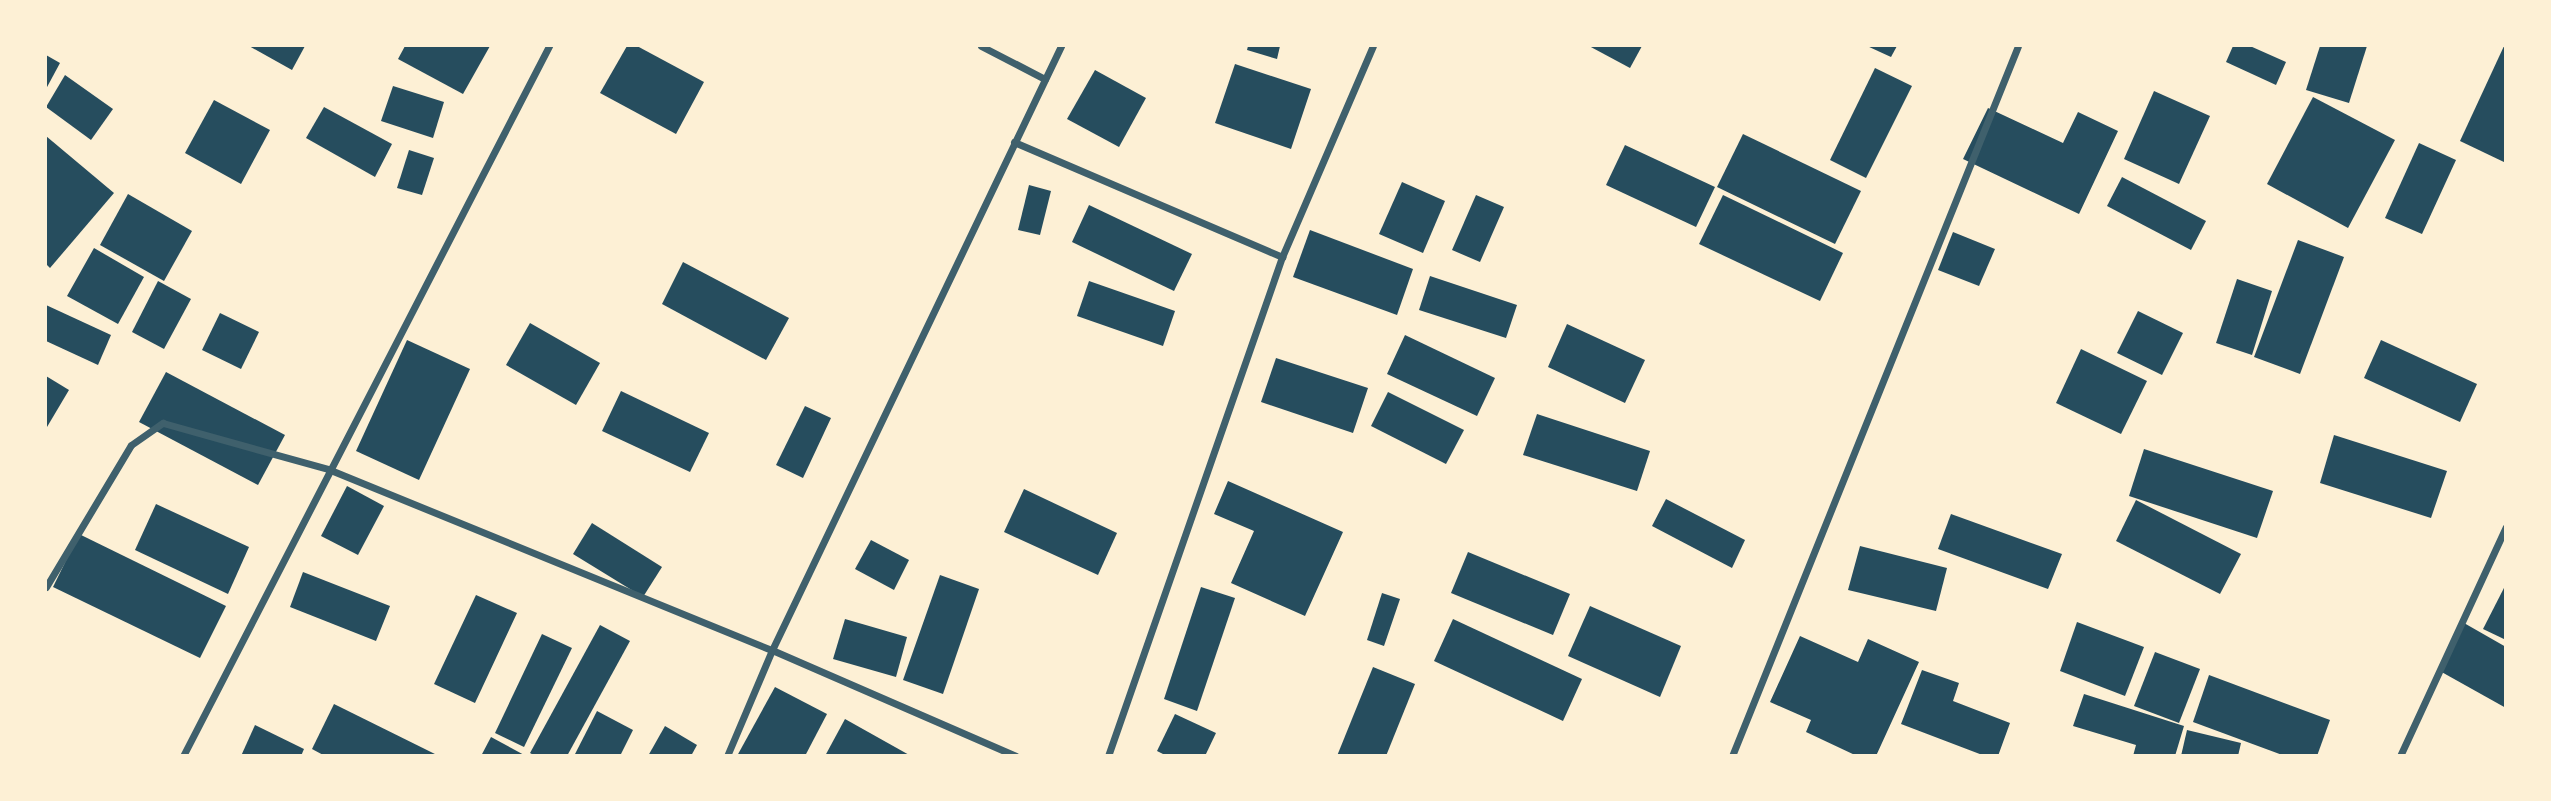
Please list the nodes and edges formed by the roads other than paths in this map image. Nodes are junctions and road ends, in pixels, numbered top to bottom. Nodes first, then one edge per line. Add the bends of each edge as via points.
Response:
1 (550, 46) edge
2 (981, 46) edge
3 (1060, 46) edge
4 (1373, 46) edge
5 (2018, 46) edge
6 (1045, 79) junction
7 (1014, 142) junction
8 (1282, 257) junction
9 (328, 469) junction
10 (2505, 527) edge
11 (46, 587) edge
12 (772, 650) junction
13 (183, 755) edge
14 (727, 755) edge
15 (1016, 755) edge
16 (1108, 755) edge
17 (1732, 755) edge
18 (2400, 755) edge

1 - 9 street
2 - 6 street
3 - 6 street
4 - 8 street
5 - 17 street
6 - 7 street
7 - 8 street
7 - 12 street
8 - 16 street
9 - 11 street via 163,423 131,445
9 - 12 street
9 - 13 street
10 - 18 street
12 - 14 street
12 - 15 street

